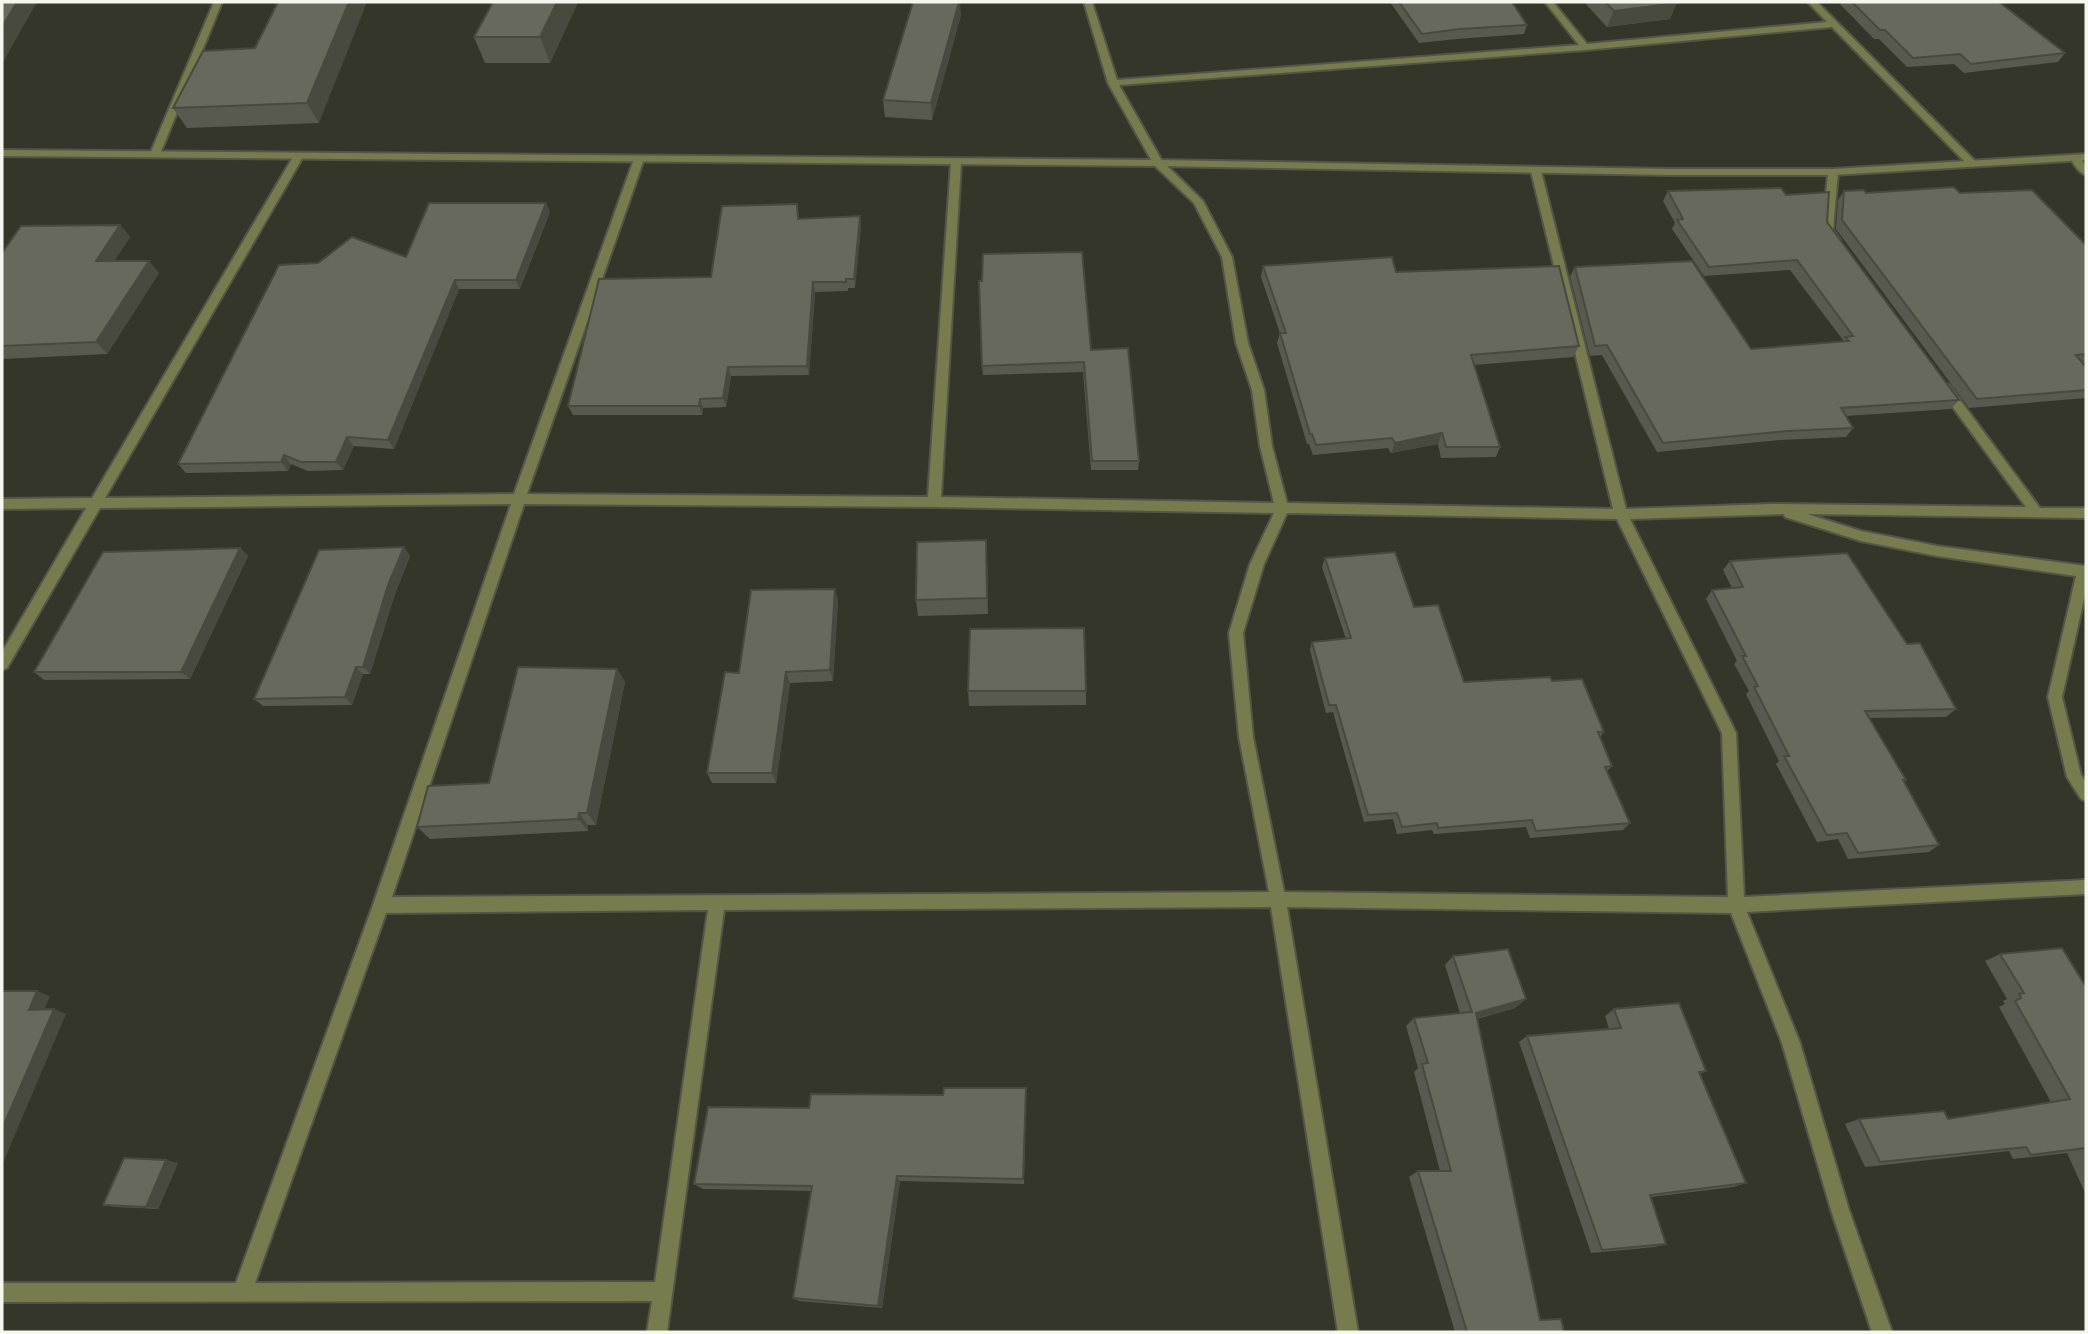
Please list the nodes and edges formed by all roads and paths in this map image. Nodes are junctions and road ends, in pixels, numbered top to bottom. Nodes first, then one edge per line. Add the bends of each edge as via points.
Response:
1 (218, 2) edge
2 (1088, 2) edge
3 (1549, 2) edge
4 (1812, 2) edge
5 (1833, 24) junction
6 (1585, 47) junction
7 (1113, 83) junction
8 (2, 153) edge
9 (155, 154) junction
10 (298, 157) junction
11 (2080, 158) edge
12 (639, 159) junction
13 (956, 163) junction
14 (1158, 163) junction
15 (1973, 164) junction
16 (1536, 171) junction
17 (1833, 172) junction
18 (2086, 172) edge
19 (1844, 252) edge
20 (1941, 383) edge
21 (519, 499) junction
22 (934, 502) junction
23 (96, 503) junction
24 (2, 504) edge
25 (1282, 509) junction
26 (1772, 509) junction
27 (2086, 513) edge
28 (1621, 514) junction
29 (2038, 514) junction
30 (2085, 571) edge
31 (2, 664) edge
32 (2086, 794) edge
33 (2086, 887) edge
34 (1278, 899) junction
35 (717, 903) junction
36 (381, 905) junction
37 (1736, 905) junction
38 (662, 1291) junction
39 (2, 1293) edge
40 (242, 1293) junction
41 (657, 1332) edge
42 (1348, 1332) edge
43 (1882, 1332) edge

1 - 9 street
2 - 7 street
3 - 6 street
4 - 5 street
5 - 6 street
5 - 15 street
6 - 7 street
7 - 14 street
8 - 9 street
9 - 10 street
10 - 12 street
10 - 23 street
11 - 15 street
11 - 18 street
12 - 13 street
12 - 21 street
13 - 14 street
13 - 22 street
14 - 16 street
14 - 25 street via 1198,201 1227,257 1242,343 1258,390
15 - 17 street
16 - 17 street
16 - 28 street
17 - 19 street via 1828,230
20 - 29 street
21 - 22 street
21 - 23 street
21 - 36 street
22 - 25 street
23 - 24 street
23 - 31 street
25 - 28 street
25 - 34 street via 1257,564 1236,634 1246,737
26 - 28 street
26 - 29 street
26 - 30 street via 1886,541
27 - 29 street
28 - 37 street via 1729,733
30 - 32 street via 2055,697 2074,777
33 - 37 street
34 - 35 street
34 - 37 street
34 - 42 street
35 - 36 street
35 - 38 street
36 - 40 street
37 - 43 street via 1791,1044
38 - 40 street
38 - 41 street
39 - 40 street

